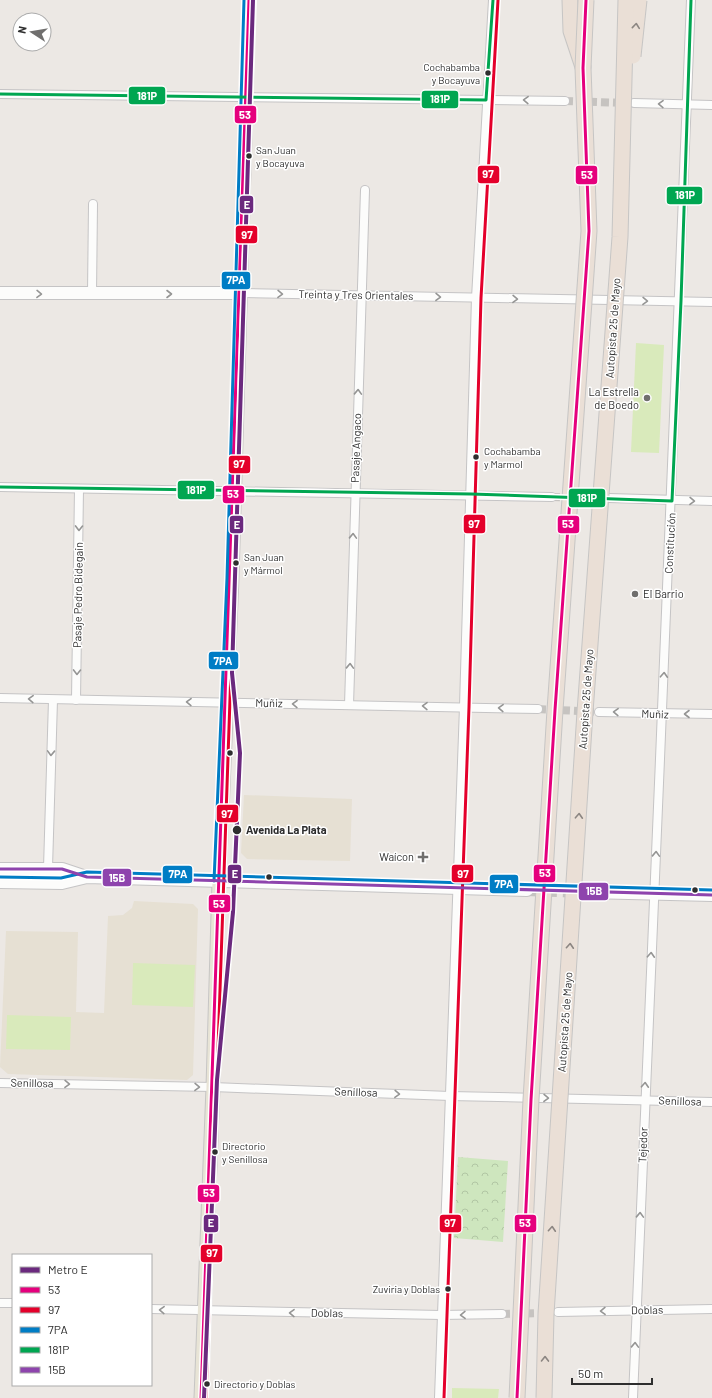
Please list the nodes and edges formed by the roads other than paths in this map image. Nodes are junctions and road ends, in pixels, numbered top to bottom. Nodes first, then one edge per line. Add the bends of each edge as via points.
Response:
1 (249, 0) edge
2 (493, 0) edge
3 (570, 0) edge
4 (586, 0) edge
5 (626, 0) edge
6 (639, 0) edge
7 (691, 0) edge
8 (583, 68) junction
9 (0, 94) edge
10 (246, 96) junction
11 (486, 100) junction
12 (565, 101) tunnel mouth
13 (634, 103) tunnel mouth
14 (687, 104) junction
15 (712, 105) edge
16 (622, 176) junction
17 (365, 190) dead end
18 (93, 204) dead end
19 (0, 293) edge
20 (92, 294) junction
21 (241, 294) junction
22 (362, 295) junction
23 (476, 298) junction
24 (681, 301) junction
25 (712, 302) edge
26 (0, 487) edge
27 (79, 489) junction
28 (235, 490) junction
29 (355, 492) junction
30 (471, 494) junction
31 (552, 497) tunnel mouth
32 (609, 498) tunnel mouth
33 (672, 500) junction
34 (712, 501) edge
35 (0, 698) edge
36 (53, 700) junction
37 (76, 700) junction
38 (228, 702) junction
39 (349, 705) junction
40 (464, 706) junction
41 (538, 709) tunnel mouth
42 (599, 712) tunnel mouth
43 (662, 714) junction
44 (712, 714) edge
45 (42, 868) junction
46 (0, 869) edge
47 (0, 874) edge
48 (87, 877) junction
49 (219, 881) junction
50 (0, 882) edge
51 (457, 887) junction
52 (527, 890) tunnel mouth
53 (587, 892) tunnel mouth
54 (654, 893) junction
55 (712, 895) edge
56 (0, 1083) edge
57 (213, 1087) junction
58 (450, 1096) junction
59 (644, 1100) junction
60 (712, 1102) edge
61 (0, 1303) edge
62 (12, 1304) edge
63 (152, 1309) edge
64 (712, 1309) edge
65 (204, 1311) junction
66 (637, 1311) junction
67 (558, 1312) tunnel mouth
68 (502, 1314) tunnel mouth
69 (442, 1315) junction
70 (201, 1398) edge
71 (439, 1398) edge
72 (516, 1398) edge
73 (544, 1398) edge
74 (633, 1398) edge

1 - 10 main road
2 - 11 street
3 - 8 highway via 571,31
4 - 8 highway, bridge
5 - 16 highway, Autopista 25 de Mayo, bridge
16 -> 6 highway, bridge
7 - 14 street, Constitución
8 - 72 highway, bridge via 589,231 554,718 530,1108
9 - 10 street
10 - 11 street
10 - 21 main road
12 -> 11 street
11 - 23 street
14 -> 13 street
14 - 15 street
14 - 24 street, Constitución
73 -> 16 highway, Autopista 25 de Mayo, bridge via 546,1314 585,712 620,237
17 - 22 street, Pasaje Angaco
18 - 20 street
19 -> 20 main road, Treinta y Tres Orientales
20 -> 21 main road, Treinta y Tres Orientales
21 -> 22 street, Treinta y Tres Orientales
21 - 28 main road
22 -> 23 street, Treinta y Tres Orientales
29 -> 22 street, Pasaje Angaco
23 -> 24 street, Treinta y Tres Orientales
23 - 30 street
24 - 25 street, Treinta y Tres Orientales
24 - 33 street, Constitución
26 - 27 street
27 - 28 street
27 -> 37 street, Pasaje Pedro Bidegain
28 - 29 street
28 - 38 main road
29 - 30 street
39 -> 29 street, Pasaje Angaco
30 - 31 street
30 - 40 street
32 - 33 street
33 -> 34 street
43 -> 33 street, Constitución
36 -> 35 street, Muñiz
36 - 37 street, Muñiz
36 -> 45 street
38 -> 37 street, Muñiz
39 -> 38 street, Muñiz
38 - 49 main road
40 -> 39 street, Muñiz
41 -> 40 street, Muñiz
40 - 51 street
43 -> 42 street, Muñiz
44 -> 43 street, Muñiz
54 -> 43 street, Constitución
45 - 46 main road
45 - 47 main road via 25,875
45 - 48 main road via 62,869
48 - 49 main road
48 - 50 main road via 62,883
49 - 51 main road
49 - 57 main road
51 - 52 main road
51 - 58 street
53 - 54 main road
54 - 55 main road
59 -> 54 street, Tejedor
56 -> 57 street, Senillosa
57 -> 58 street, Senillosa
57 - 65 main road
58 -> 59 street, Senillosa
58 - 69 street
59 - 60 street, Senillosa
66 -> 59 street, Tejedor
61 - 62 street
65 -> 63 street, Doblas
64 - 66 street, Doblas
69 -> 65 street, Doblas
65 - 70 main road
66 -> 67 street, Doblas
74 -> 66 street, Tejedor
68 -> 69 street, Doblas
69 - 71 street

